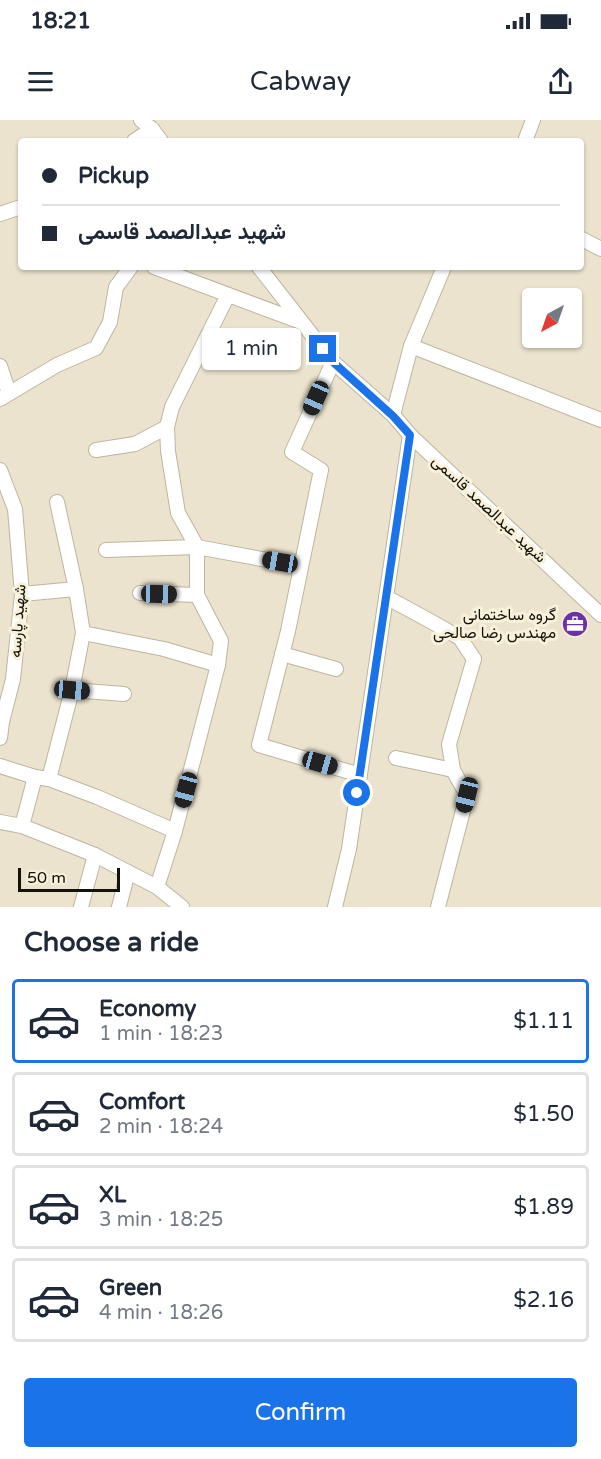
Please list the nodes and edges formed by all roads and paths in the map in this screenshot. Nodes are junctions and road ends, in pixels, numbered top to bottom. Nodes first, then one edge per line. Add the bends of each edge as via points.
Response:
1 (141, 120) edge
2 (533, 120) edge
3 (152, 129) junction
4 (138, 138) edge
5 (159, 138) edge
6 (526, 138) edge
7 (18, 208) edge
8 (0, 214) edge
9 (584, 240) edge
10 (601, 249) edge
11 (129, 270) edge
12 (162, 270) edge
13 (261, 270) edge
14 (443, 270) edge
15 (228, 295) junction
16 (303, 323) junction
17 (411, 346) junction
18 (333, 362) junction
19 (0, 366) edge
20 (5, 396) edge
21 (393, 416) junction
22 (601, 420) edge
23 (167, 427) junction
24 (410, 435) junction
25 (96, 450) dead end
26 (0, 470) edge
27 (57, 502) dead end
28 (197, 547) junction
29 (106, 550) dead end
30 (300, 566) junction
31 (76, 589) junction
32 (140, 593) dead end
33 (22, 594) junction
34 (196, 595) junction
35 (386, 597) junction
36 (601, 615) edge
37 (83, 633) junction
38 (282, 654) junction
39 (218, 664) junction
40 (336, 669) dead end
41 (72, 690) junction
42 (124, 694) dead end
43 (0, 738) edge
44 (396, 758) dead end
45 (0, 766) edge
46 (453, 770) junction
47 (360, 775) junction
48 (35, 777) junction
49 (49, 779) junction
50 (0, 822) edge
51 (22, 826) junction
52 (175, 831) junction
53 (95, 855) junction
54 (128, 872) junction
55 (157, 887) junction
56 (174, 904) edge
57 (81, 907) edge
58 (119, 907) edge
59 (335, 907) edge
60 (438, 907) edge

1 - 3 street
2 - 6 street
3 - 4 street
3 - 5 street
7 - 8 street
9 - 10 street
11 - 20 street via 116,287 110,322 96,348 57,365
12 - 15 street
13 - 16 street, شهید عبدالصمد قاسمی
14 - 17 street
15 - 16 street
15 - 23 street via 172,407
16 - 18 street, شهید عبدالصمد قاسمی
17 - 21 street
17 - 22 street
18 - 21 street, شهید عبدالصمد قاسمی
18 - 30 street via 292,452 321,470
19 - 20 street
21 - 24 street, شهید عبدالصمد قاسمی
23 - 25 street via 135,444
23 - 28 street via 178,513
24 - 35 street
24 - 36 street, شهید عبدالصمد قاسمی
26 - 33 street, شهید پارسه via 15,509
27 - 31 street
28 - 29 street
28 - 30 street
28 - 34 street
30 - 38 street
31 - 33 street
31 - 37 street
32 - 34 street
33 - 43 street, شهید پارسه via 13,679
34 - 39 street via 221,641
35 - 46 street via 460,639 474,659 449,744
35 - 47 street
37 - 39 street
37 - 41 street
38 - 40 street
38 - 47 street via 259,745
39 - 52 street
41 - 42 street
41 - 49 street
44 - 46 street
45 - 48 street
46 - 60 street via 467,795
47 - 59 street
48 - 49 street
48 - 51 street
49 - 52 street
50 - 51 street
51 - 53 street
52 - 55 street
53 - 54 street
53 - 57 street
54 - 55 street
54 - 58 street
55 - 56 street

